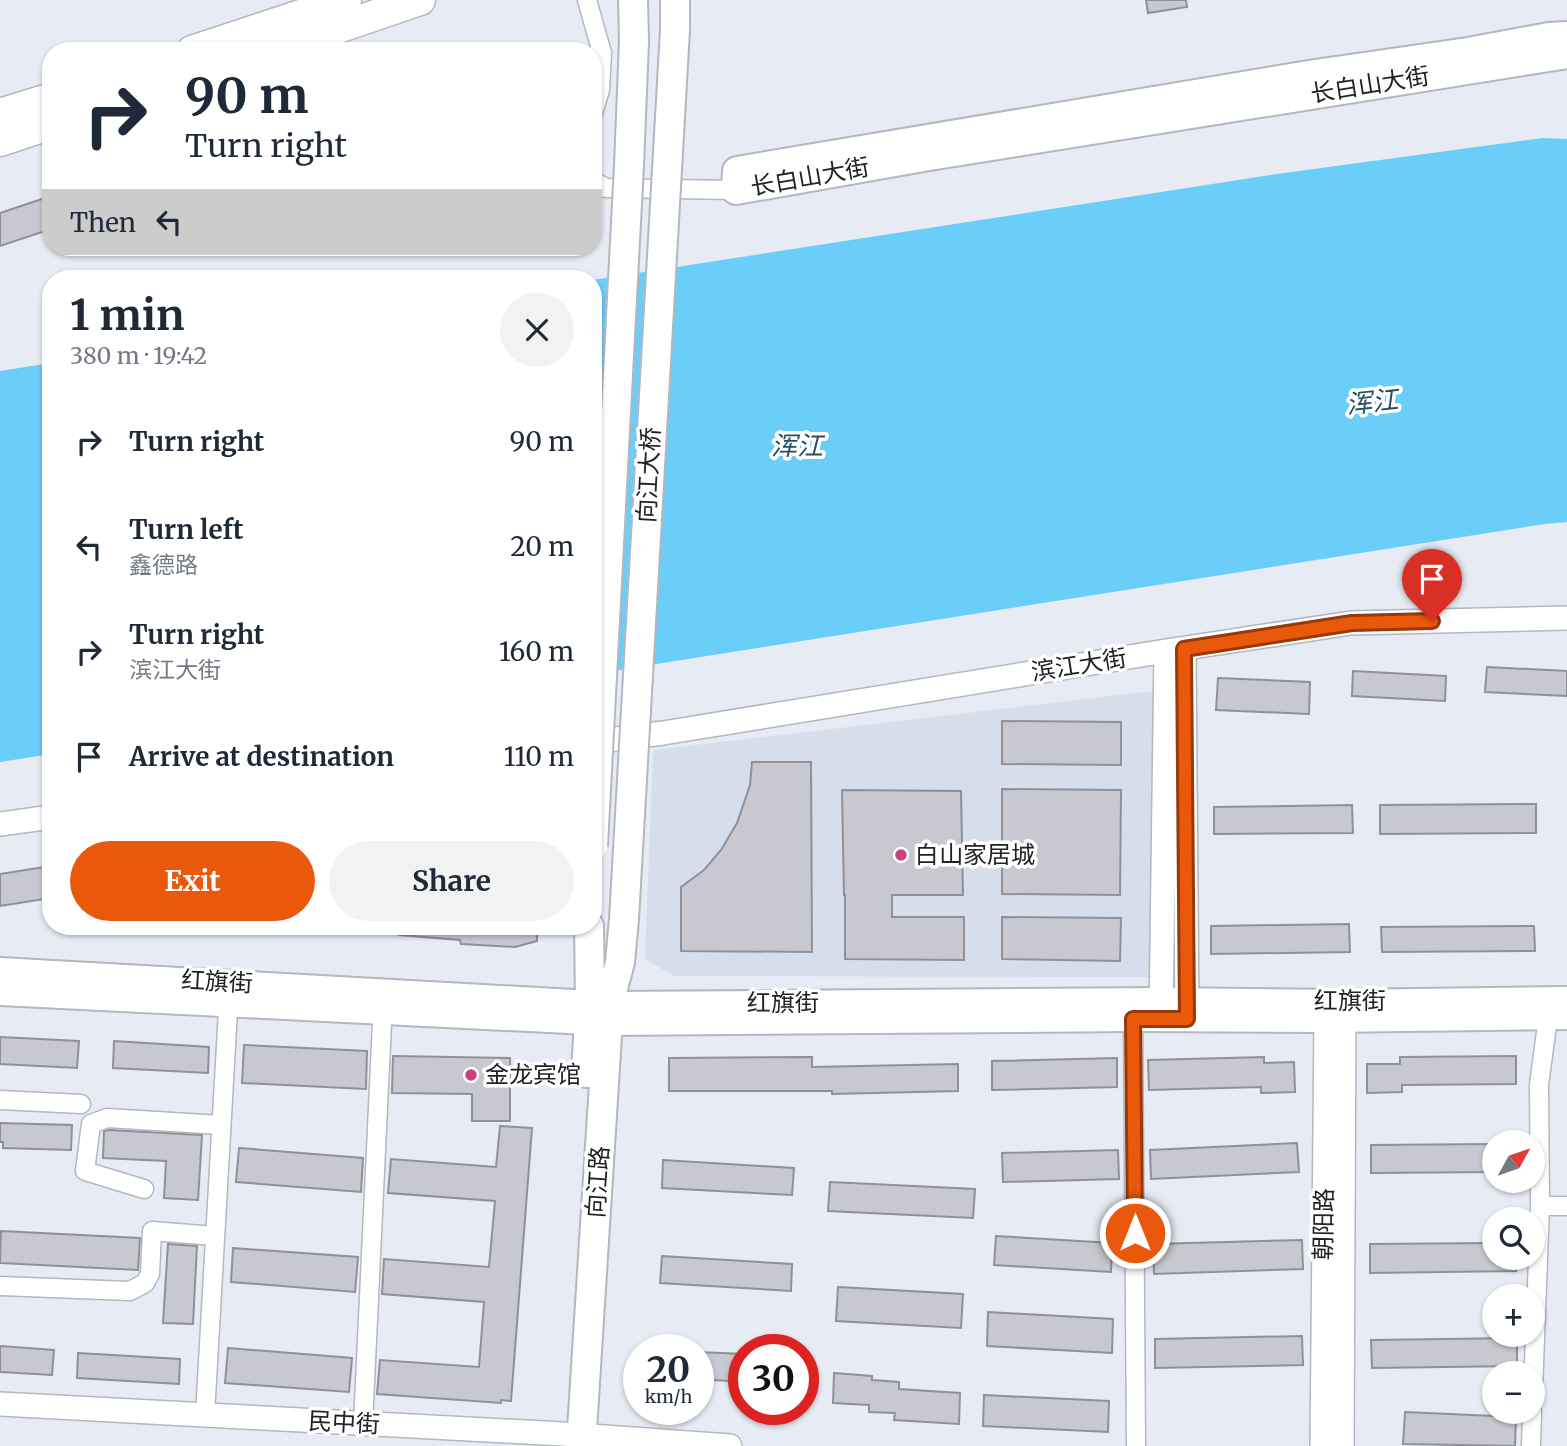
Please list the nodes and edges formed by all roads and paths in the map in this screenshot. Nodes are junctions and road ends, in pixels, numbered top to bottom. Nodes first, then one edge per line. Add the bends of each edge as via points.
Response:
1 (346, 0) edge
2 (420, 0) edge
3 (587, 0) edge
4 (633, 0) edge
5 (675, 0) edge
6 (219, 42) edge
7 (296, 42) edge
8 (599, 42) edge
9 (1558, 46) edge
10 (42, 101) edge
11 (0, 114) edge
12 (42, 127) edge
13 (0, 141) edge
14 (602, 186) edge
15 (736, 190) joint
16 (1567, 618) edge
17 (1175, 650) junction
18 (602, 677) edge
19 (602, 741) edge
20 (42, 818) edge
21 (0, 824) edge
22 (624, 919) joint
23 (590, 935) edge
24 (0, 970) edge
25 (0, 993) edge
26 (229, 994) junction
27 (1567, 999) edge
28 (383, 1002) junction
29 (1174, 1010) junction
30 (1334, 1011) junction
31 (599, 1013) junction
32 (1558, 1017) edge
33 (1133, 1019) junction
34 (0, 1100) edge
35 (81, 1104) dead end
36 (221, 1125) junction
37 (144, 1189) dead end
38 (1540, 1206) junction
39 (1567, 1206) edge
40 (215, 1236) junction
41 (0, 1286) edge
42 (1534, 1361) edge
43 (0, 1405) edge
44 (205, 1416) junction
45 (363, 1424) junction
46 (1532, 1424) edge
47 (572, 1441) edge
48 (730, 1446) edge
49 (1136, 1446) edge
50 (1322, 1446) edge
51 (1342, 1446) edge
52 (1531, 1446) edge

1 - 6 highway
2 - 7 highway
3 - 8 street
4 - 18 main road, 向江大桥, bridge via 627,208
5 - 22 main road, 向江大桥, bridge
9 - 15 main road, 长白山大街
10 - 11 highway
12 - 13 highway
14 - 15 street
16 - 17 street, 滨江大街 via 1352,623
17 - 19 street, 滨江大街
17 - 29 street
20 - 21 street
22 - 31 main road, 向江路 via 620,962
23 - 31 main road, 向江路
24 - 26 main road, 红旗街
25 - 26 main road
26 - 28 main road, 红旗街
26 - 36 street
27 - 30 main road, 红旗街
28 - 31 main road, 红旗街
28 - 45 street
29 - 30 main road
29 - 31 main road, 红旗街
29 - 33 main road
30 - 32 main road
30 - 50 street, 朝阳路
30 - 51 street, 朝阳路
31 - 33 main road
31 - 47 main road, 向江路
32 - 38 street via 1539,1084
33 - 49 street
34 - 35 street
36 - 37 street via 107,1118 91,1124 85,1171
36 - 40 street
38 - 39 street
38 - 42 street
40 - 41 street via 152,1231 150,1274 145,1283 130,1291
40 - 44 street
43 - 44 street, 民中街
44 - 45 street, 民中街
45 - 47 street, 民中街
46 - 52 street
47 - 48 street, 民中街

